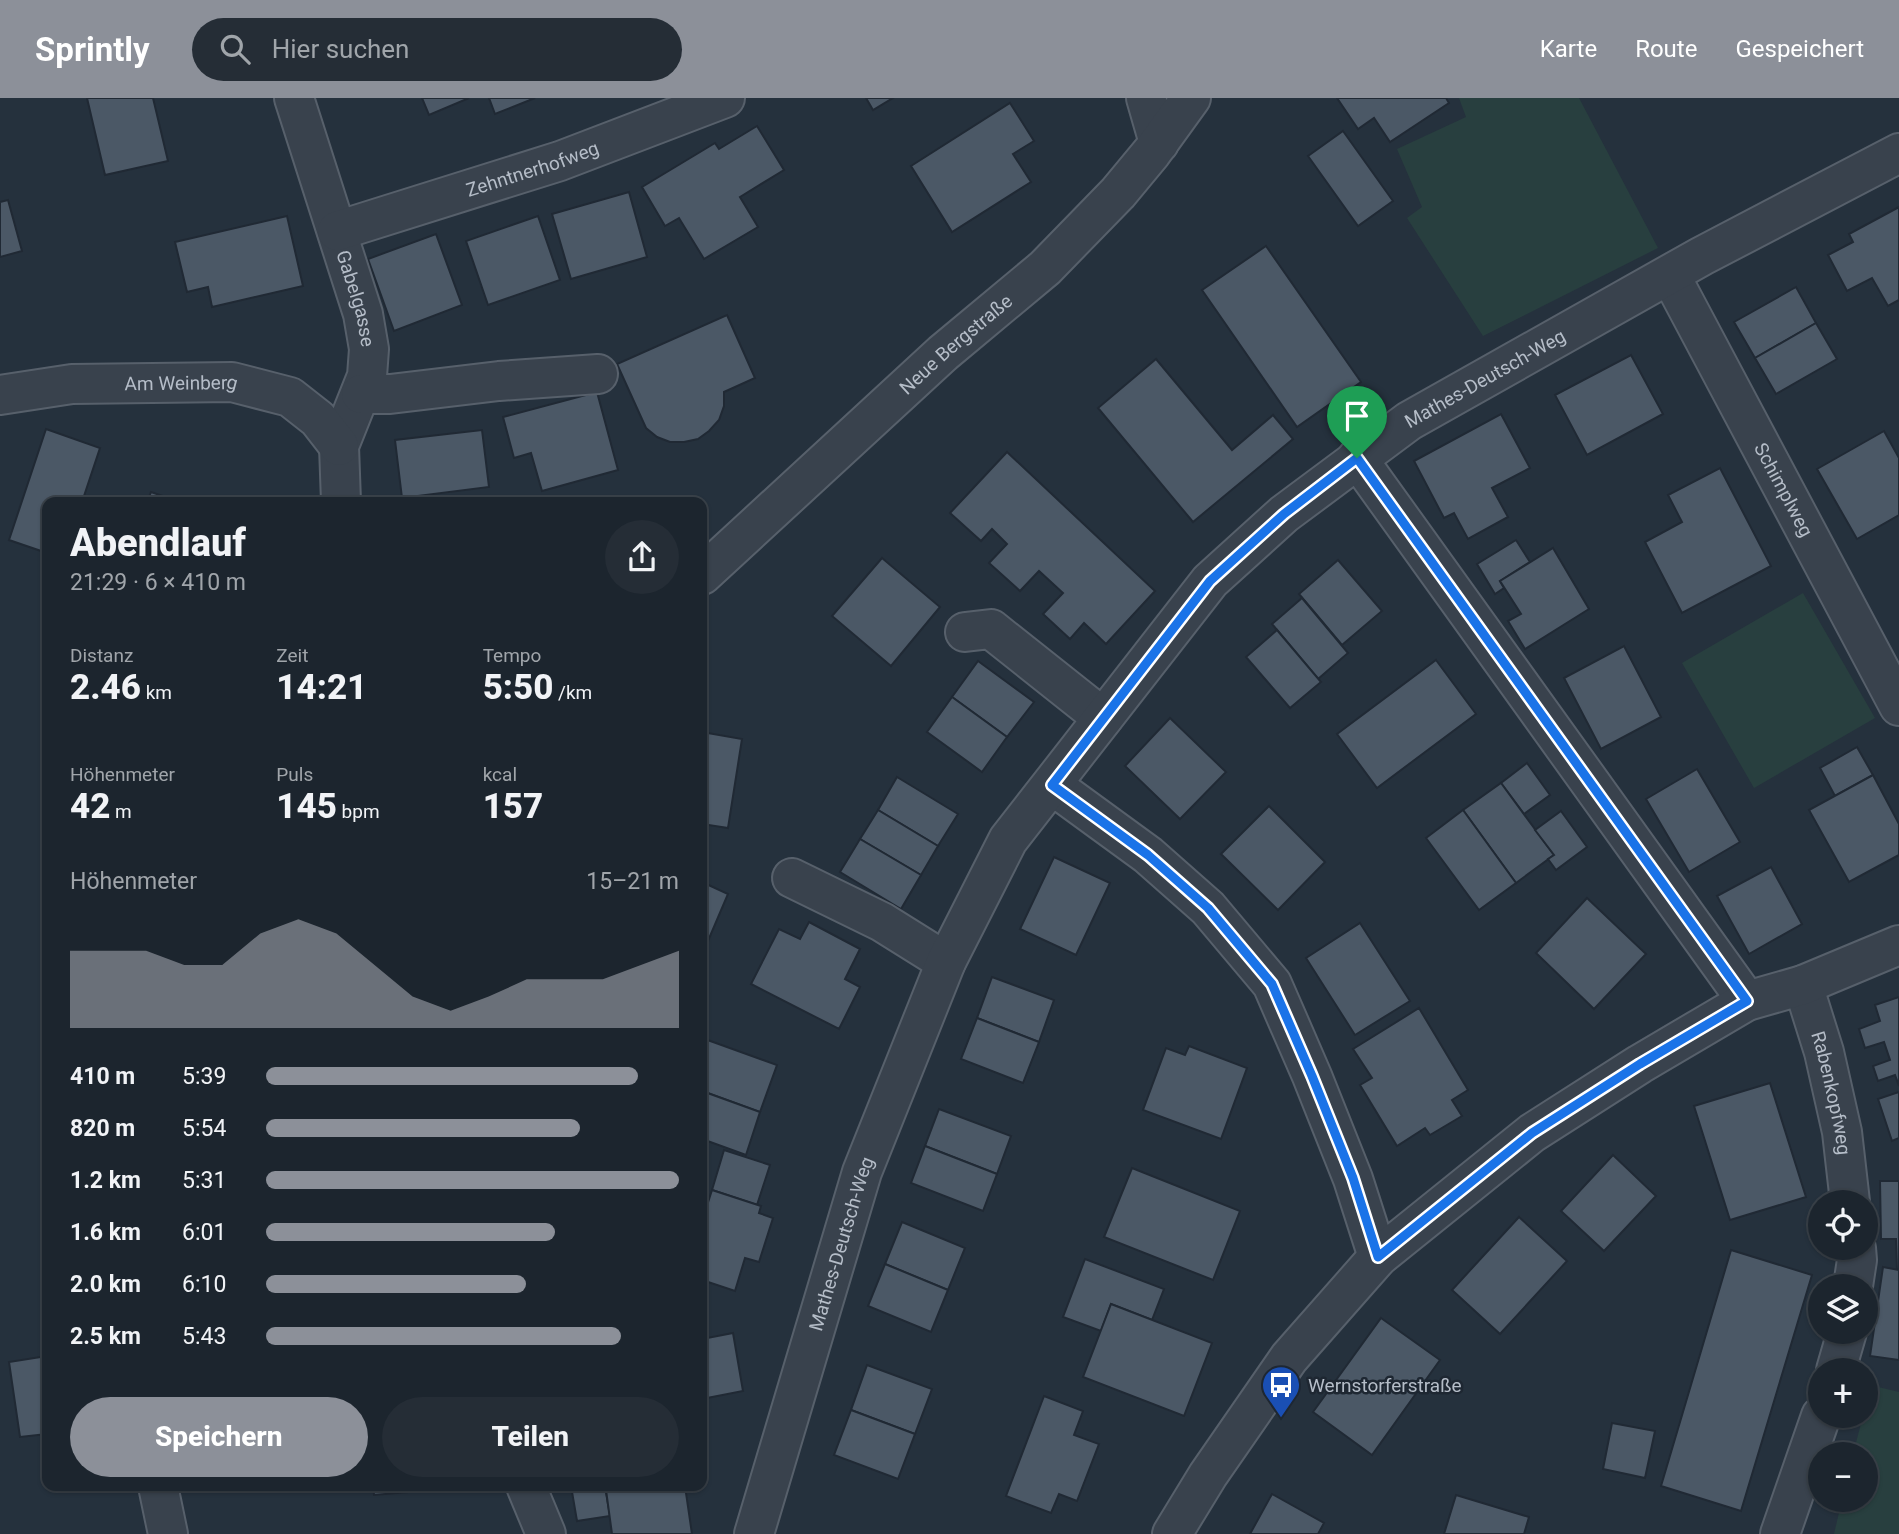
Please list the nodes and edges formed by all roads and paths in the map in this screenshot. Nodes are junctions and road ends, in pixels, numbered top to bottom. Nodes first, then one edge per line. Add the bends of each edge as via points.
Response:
1 (294, 98) edge
2 (725, 98) edge
3 (1146, 98) edge
4 (1191, 98) edge
5 (1159, 143) junction
6 (1899, 153) edge
7 (337, 231) junction
8 (1670, 275) junction
9 (598, 374) dead end
10 (361, 394) junction
11 (0, 395) edge
12 (339, 446) junction
13 (1357, 458) junction
14 (341, 497) edge
15 (707, 570) edge
16 (965, 632) dead end
17 (1899, 706) edge
18 (1104, 718) junction
19 (1052, 785) junction
20 (792, 877) dead end
21 (1899, 945) edge
22 (946, 961) junction
23 (1802, 985) junction
24 (1747, 1001) junction
25 (1849, 1190) edge
26 (1378, 1257) junction
27 (1817, 1428) edge
28 (159, 1491) edge
29 (528, 1491) edge
30 (168, 1534) edge
31 (547, 1534) edge
32 (754, 1534) edge
33 (1172, 1534) edge
34 (1780, 1534) edge

1 - 7 street, Gabelgasse
2 - 7 street, Zehntnerhofweg via 560,161
3 - 5 street
4 - 5 street, Neue Bergstraße
5 - 15 street, Neue Bergstraße via 1118,194 1045,268 943,353
6 - 8 street, Mathes-Deutsch-Weg
7 - 10 street, Gabelgasse via 369,349 368,376
8 - 13 street, Mathes-Deutsch-Weg via 1409,421
8 - 17 street, Schimplweg
9 - 10 street
10 - 12 street, Gabelgasse
11 - 12 street, Am Weinberg via 72,384 232,382 290,397 318,419
12 - 14 street, Gabelgasse
13 - 18 street, Mathes-Deutsch-Weg via 1284,514 1210,581
13 - 24 street
16 - 18 street via 991,629
18 - 19 street, Mathes-Deutsch-Weg
19 - 22 street, Mathes-Deutsch-Weg via 1008,840
19 - 26 street via 1148,855 1208,908 1272,984 1353,1178
20 - 22 street via 882,922
21 - 23 street
22 - 32 street, Mathes-Deutsch-Weg via 862,1172
23 - 24 street
23 - 25 street, Rabenkopfweg via 1824,1052 1842,1132
24 - 26 street via 1532,1133
26 - 33 street via 1289,1359
27 - 34 street
28 - 30 street
29 - 31 street

